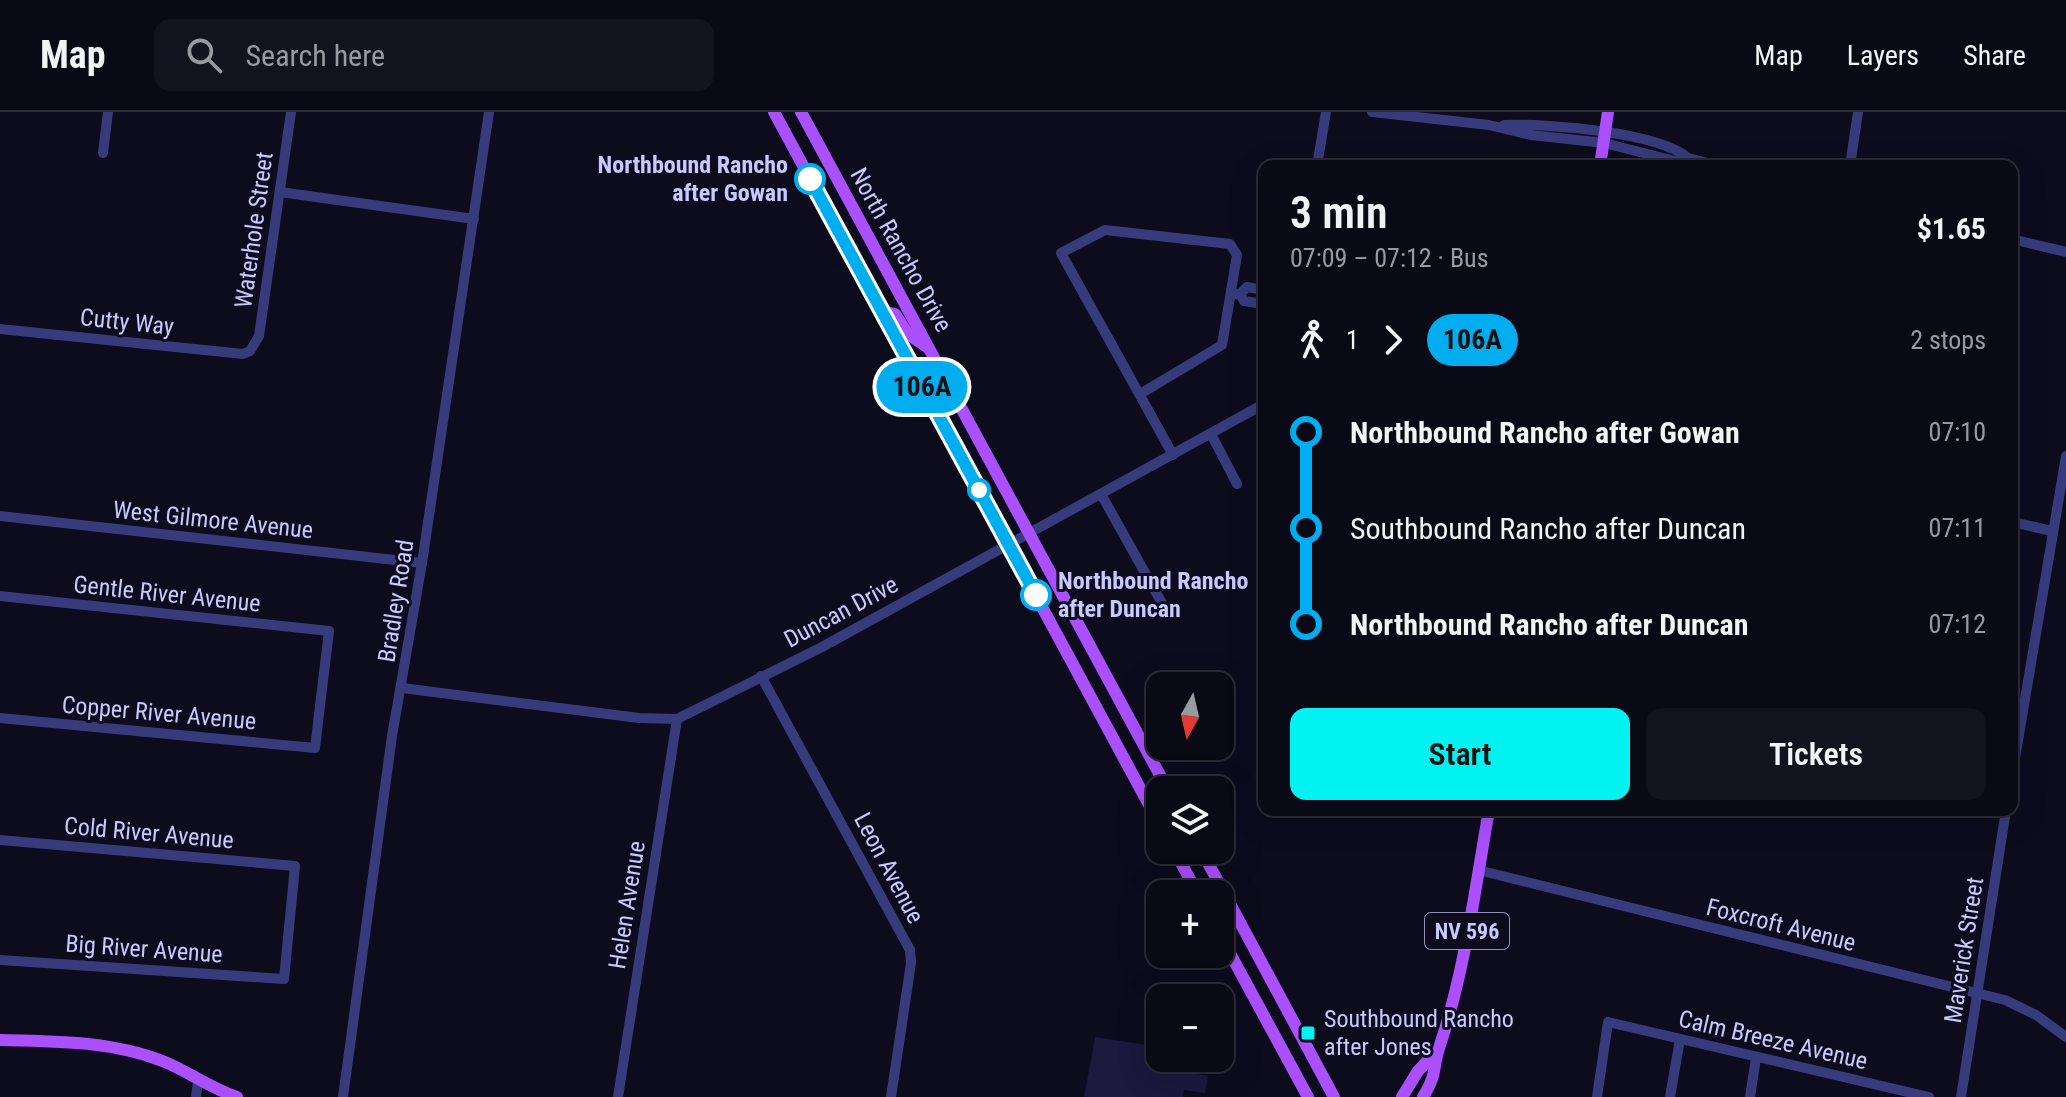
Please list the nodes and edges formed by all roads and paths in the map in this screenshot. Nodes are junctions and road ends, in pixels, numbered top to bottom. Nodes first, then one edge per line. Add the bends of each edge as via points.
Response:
1 (108, 112) edge
2 (291, 112) edge
3 (489, 112) edge
4 (774, 112) edge
5 (801, 112) edge
6 (1326, 112) edge
7 (1372, 112) edge
8 (1608, 112) edge
9 (1858, 112) edge
10 (1604, 138) junction
11 (103, 153) dead end
12 (1318, 160) edge
13 (1601, 160) edge
14 (1672, 160) edge
15 (1851, 160) edge
16 (280, 192) junction
17 (474, 219) junction
18 (2018, 240) edge
19 (2066, 252) edge
20 (891, 278) junction
21 (866, 281) junction
22 (1258, 289) edge
23 (1236, 294) junction
24 (1258, 303) edge
25 (881, 311) junction
26 (0, 329) edge
27 (930, 349) junction
28 (250, 351) joint
29 (1140, 394) junction
30 (1258, 407) edge
31 (1211, 434) junction
32 (1173, 455) junction
33 (2066, 456) edge
34 (1237, 484) dead end
35 (1101, 494) junction
36 (0, 516) edge
37 (2018, 523) edge
38 (2052, 531) junction
39 (1029, 533) junction
40 (1008, 543) junction
41 (422, 563) junction
42 (0, 596) edge
43 (1168, 614) dead end
44 (761, 676) junction
45 (402, 688) junction
46 (0, 718) edge
47 (677, 719) junction
48 (2018, 739) edge
49 (315, 748) joint
50 (1160, 776) edge
51 (1146, 799) edge
52 (1488, 816) edge
53 (2003, 816) edge
54 (0, 840) edge
55 (1209, 864) edge
56 (1478, 870) junction
57 (0, 960) edge
58 (1234, 961) edge
59 (284, 979) joint
60 (1976, 994) junction
61 (2066, 1037) edge
62 (1680, 1039) junction
63 (0, 1040) edge
64 (1438, 1050) junction
65 (1756, 1058) junction
66 (206, 1089) edge
67 (231, 1096) edge
68 (196, 1097) edge
69 (343, 1097) edge
70 (618, 1097) edge
71 (891, 1097) edge
72 (1308, 1097) edge
73 (1334, 1097) edge
74 (1402, 1097) edge
75 (1423, 1097) edge
76 (1597, 1097) edge
77 (1670, 1097) edge
78 (1750, 1097) edge
79 (1929, 1097) edge
80 (1961, 1097) edge

1 - 11 street
2 - 16 street, Waterhole Street
3 - 17 street, Bradley Road
4 - 21 main road, North Rancho Drive
5 - 20 main road, North Rancho Drive
6 - 12 street
7 - 10 street via 1531,135
8 - 10 main road
9 - 15 street
10 - 13 main road
10 - 14 street
16 - 17 street
16 - 28 street, Waterhole Street via 259,336
17 - 41 street, Bradley Road
18 - 19 street
20 - 21 main road
20 - 27 main road, North Rancho Drive
21 - 25 main road, North Rancho Drive
22 - 23 street via 1247,287
23 - 24 street
23 - 29 street via 1222,345
23 - 29 street via 1237,255 1230,244 1105,230 1061,253
25 - 27 main road via 895,314 908,334
25 - 40 main road, North Rancho Drive
26 - 28 street, Cutty Way
27 - 39 main road, North Rancho Drive
29 - 32 street
30 - 31 street, Duncan Drive
31 - 32 street, Duncan Drive
31 - 34 street
32 - 35 street, Duncan Drive
33 - 38 street
35 - 39 street, Duncan Drive
35 - 43 street
36 - 41 street, West Gilmore Avenue
37 - 38 street
38 - 48 street
39 - 40 street, Duncan Drive
39 - 50 main road, North Rancho Drive
40 - 44 street, Duncan Drive
40 - 51 main road, North Rancho Drive
41 - 45 street, Bradley Road
42 - 49 street, Gentle River Avenue via 329,631
44 - 47 street, Duncan Drive
44 - 71 street, Leon Avenue via 910,950
45 - 47 street, Duncan Drive
45 - 69 street, Bradley Road
46 - 49 street, Copper River Avenue
47 - 70 street, Helen Avenue
52 - 56 main road, NV 596
53 - 60 street, Maverick Street
54 - 59 street, Cold River Avenue via 295,866
55 - 73 main road
56 - 60 street, Foxcroft Avenue
56 - 64 main road, NV 596 via 1459,977
57 - 59 street, Big River Avenue
58 - 72 main road
60 - 61 street, Foxcroft Avenue via 2019,1007
60 - 80 street, Maverick Street
62 - 65 street, Calm Breeze Avenue
62 - 76 street, Calm Breeze Avenue via 1608,1022
62 - 77 street
63 - 66 main road via 102,1045 165,1062
64 - 74 main road, NV 596
64 - 75 main road, NV 596 via 1435,1078
65 - 78 street
65 - 79 street, Calm Breeze Avenue
66 - 67 main road
66 - 68 street

